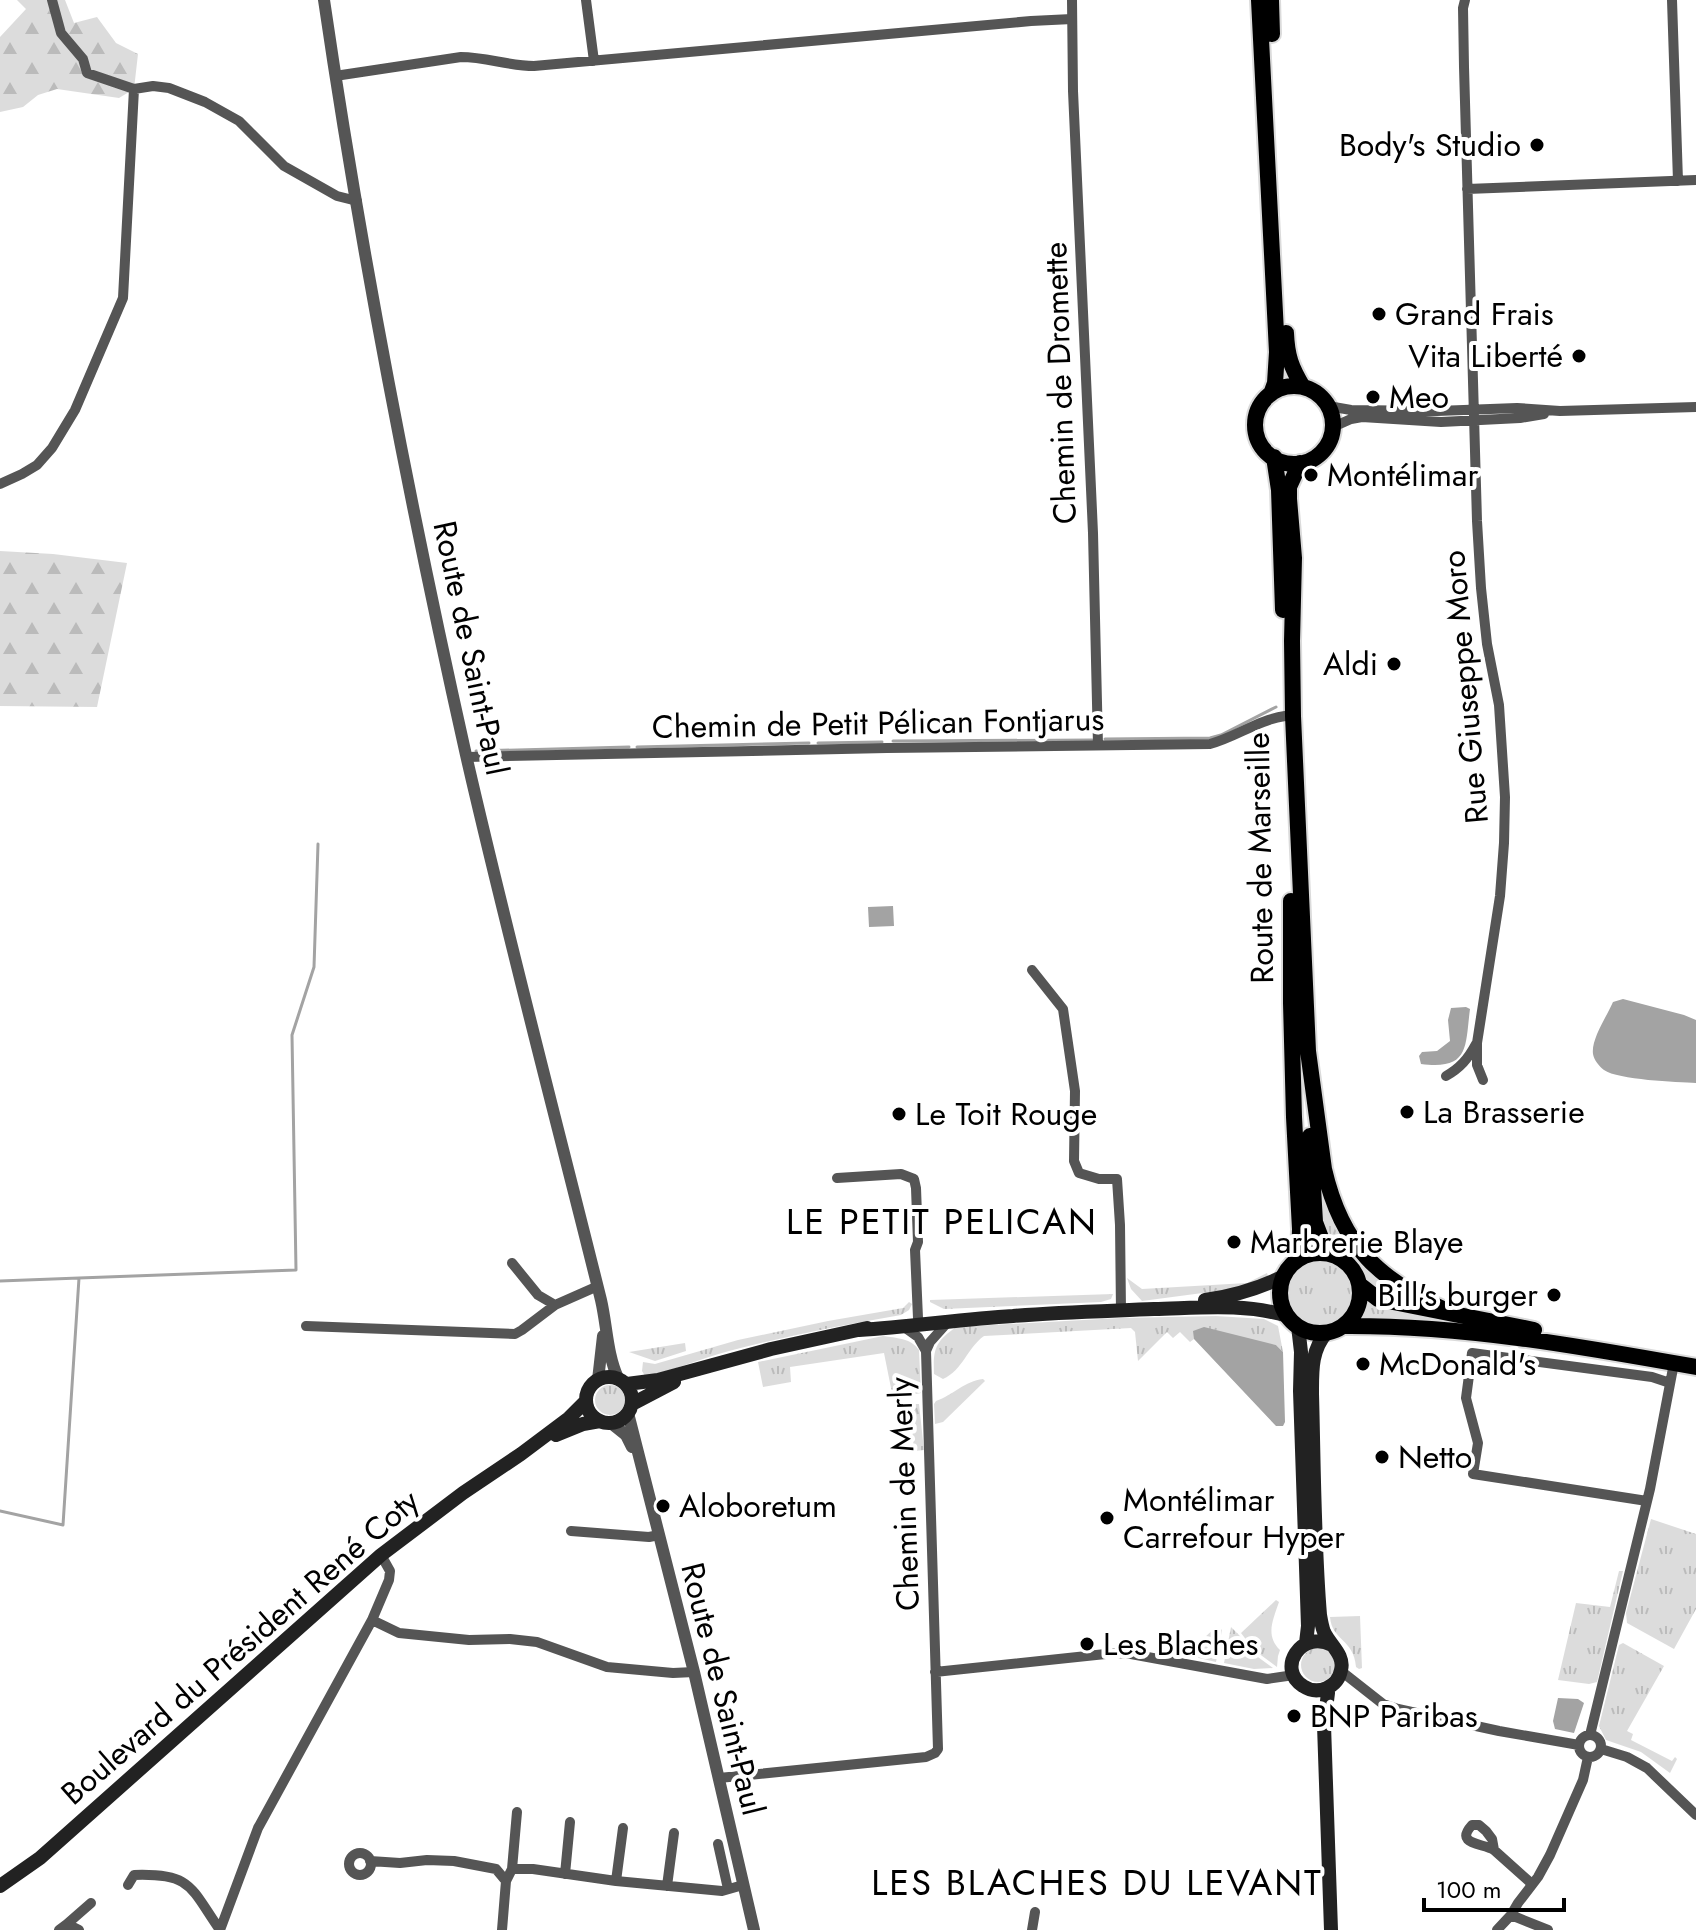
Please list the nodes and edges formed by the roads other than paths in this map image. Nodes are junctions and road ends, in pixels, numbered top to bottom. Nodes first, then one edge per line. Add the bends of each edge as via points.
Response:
1 (52, 0) edge
2 (324, 0) edge
3 (586, 0) edge
4 (1072, 0) edge
5 (1259, 0) edge
6 (1271, 0) edge
7 (1465, 0) edge
8 (1672, 0) edge
9 (1072, 19) junction
10 (594, 61) junction
11 (335, 76) junction
12 (134, 89) junction
13 (1696, 180) edge
14 (1678, 181) junction
15 (1467, 189) junction
16 (357, 201) junction
17 (1303, 387) junction
18 (1271, 394) junction
19 (1328, 406) junction
20 (1696, 407) edge
21 (1560, 411) junction
22 (1473, 415) junction
23 (1333, 427) junction
24 (1274, 457) junction
25 (1300, 463) junction
26 (0, 484) edge
27 (1285, 716) junction
28 (1098, 745) junction
29 (467, 757) junction
30 (1032, 970) dead end
31 (1477, 1043) junction
32 (1310, 1067) junction
33 (1446, 1076) dead end
34 (1483, 1080) dead end
35 (837, 1178) dead end
36 (1332, 1254) junction
37 (1299, 1259) junction
38 (512, 1263) dead end
39 (1284, 1276) junction
40 (1360, 1285) junction
41 (598, 1286) junction
42 (601, 1300) junction
43 (555, 1305) junction
44 (1138, 1310) junction
45 (1121, 1311) junction
46 (1449, 1312) junction
47 (1011, 1316) junction
48 (918, 1318) junction
49 (1476, 1318) junction
50 (1293, 1321) junction
51 (947, 1323) junction
52 (306, 1326) dead end
53 (904, 1327) junction
54 (1405, 1327) junction
55 (1335, 1329) junction
56 (859, 1330) junction
57 (926, 1351) junction
58 (1696, 1359) edge
59 (1674, 1363) junction
60 (1696, 1367) edge
61 (700, 1370) junction
62 (598, 1380) junction
63 (622, 1381) junction
64 (1670, 1383) junction
65 (586, 1401) junction
66 (630, 1408) junction
67 (606, 1422) junction
68 (521, 1454) junction
69 (639, 1460) junction
70 (1647, 1501) junction
71 (571, 1531) dead end
72 (659, 1535) junction
73 (381, 1555) junction
74 (372, 1620) junction
75 (1306, 1643) junction
76 (1332, 1645) junction
77 (1341, 1671) junction
78 (694, 1672) junction
79 (935, 1672) junction
80 (1294, 1675) junction
81 (1327, 1689) junction
82 (1311, 1690) junction
83 (1324, 1725) junction
84 (1590, 1735) junction
85 (1579, 1745) junction
86 (1601, 1749) junction
87 (1588, 1757) junction
88 (719, 1778) junction
89 (517, 1812) dead end
90 (1696, 1815) edge
91 (570, 1822) dead end
92 (623, 1828) dead end
93 (674, 1833) dead end
94 (718, 1844) dead end
95 (1494, 1850) dead end
96 (40, 1858) junction
97 (370, 1861) dead end
98 (512, 1869) junction
99 (565, 1874) junction
100 (506, 1881) junction
101 (616, 1881) junction
102 (1532, 1884) junction
103 (128, 1885) dead end
104 (743, 1885) junction
105 (0, 1886) edge
106 (667, 1886) junction
107 (728, 1889) junction
108 (0, 1898) edge
109 (91, 1903) dead end
110 (1035, 1912) dead end
111 (1511, 1915) junction
112 (63, 1927) edge
113 (79, 1930) edge
114 (220, 1930) edge
115 (502, 1930) edge
116 (754, 1930) edge
117 (1032, 1930) edge
118 (1331, 1930) edge
119 (1497, 1930) edge
120 (1548, 1930) edge

1 - 12 street via 61,33 83,59 87,73
2 - 11 street, Route de Saint-Paul
3 - 10 street
4 - 9 street, Chemin de Dromette
5 - 18 main road via 1277,352
6 - 17 main road via 1287,350
7 - 15 street, Rue Giuseppe Moro
8 - 14 street
9 - 10 street
9 - 28 street, Chemin de Dromette
10 - 11 street via 518,66 461,57
11 - 16 street, Route de Saint-Paul
12 - 16 street via 169,88 205,102 239,121 284,166 337,196
12 - 26 street via 123,298 75,410 52,448 37,465
13 - 14 street
14 - 15 street
15 - 22 street, Rue Giuseppe Moro
16 - 29 street, Route de Saint-Paul
17 - 18 main road
17 - 19 main road
18 - 24 main road via 1256,423 1258,439
19 - 22 street
19 - 23 main road
20 - 21 street
21 - 22 street via 1517,408
21 - 22 street via 1520,418
22 - 23 street via 1441,422 1362,417
22 - 31 street, Rue Giuseppe Moro via 1481,588 1499,705 1505,797 1500,896
23 - 25 main road via 1324,450
24 - 25 main road
24 - 27 main road, Route de Marseille
25 - 32 main road, Route de Marseille via 1289,499 1293,716
27 - 28 street, Chemin de Petit Pélican Fontjarus via 1210,744
27 - 37 main road, Route de Marseille
28 - 29 street, Chemin de Petit Pélican Fontjarus
29 - 41 street, Route de Saint-Paul
30 - 45 street via 1063,1009 1075,1091 1074,1161 1079,1173 1117,1179
31 - 33 street via 1465,1062
31 - 34 street, Rue Giuseppe Moro
32 - 36 main road via 1313,1211
32 - 46 main road via 1326,1178 1346,1229 1386,1277
35 - 48 street via 901,1174 914,1179
36 - 37 main road
36 - 40 main road via 1350,1265
37 - 39 main road
38 - 43 street via 538,1295
39 - 44 main road via 1237,1294
39 - 50 main road via 1281,1297
40 - 46 main road via 1378,1299
40 - 55 main road via 1352,1318
41 - 42 street, Route de Saint-Paul
41 - 43 street
42 - 62 street, Route de Saint-Paul
42 - 63 street, Route de Saint-Paul via 610,1356
43 - 52 street via 515,1334
44 - 45 main road
44 - 50 main road via 1244,1308
45 - 47 main road
46 - 49 main road
47 - 48 main road
47 - 51 main road
48 - 56 main road
49 - 54 main road via 1464,1327
49 - 58 main road
50 - 55 main road via 1307,1330
50 - 75 main road via 1301,1352
51 - 53 main road
51 - 57 street, Chemin de Merly
53 - 56 main road
53 - 57 street
54 - 55 main road
54 - 59 main road via 1527,1338
55 - 76 main road via 1319,1341 1312,1394 1320,1619
56 - 61 main road
57 - 79 street, Chemin de Merly
59 - 60 main road
59 - 64 street
61 - 63 main road via 658,1380
61 - 66 main road
62 - 63 main road
62 - 65 main road
63 - 66 main road via 631,1393
64 - 70 street
64 - 70 street via 1472,1353 1466,1398 1478,1443 1473,1474
65 - 67 main road via 592,1415
65 - 68 main road, Boulevard du Président René Coty
66 - 67 main road via 621,1420
66 - 69 street, Route de Saint-Paul
67 - 68 main road, Boulevard du Président René Coty via 567,1429
67 - 69 street, Route de Saint-Paul via 626,1435
68 - 73 main road, Boulevard du Président René Coty
69 - 72 street, Route de Saint-Paul
70 - 84 street
71 - 72 street
72 - 78 street, Route de Saint-Paul
73 - 74 street via 389,1580
73 - 96 main road, Boulevard du Président René Coty
74 - 78 street via 399,1633 537,1642 607,1667
74 - 114 street via 258,1828
75 - 76 main road
75 - 80 main road via 1293,1657
76 - 77 main road
77 - 81 main road
77 - 85 street via 1383,1704 1398,1709
78 - 88 street, Route de Saint-Paul
79 - 80 street via 1115,1653 1267,1679
79 - 88 street, Chemin de Merly via 935,1753
80 - 82 main road
81 - 82 main road
81 - 83 main road
82 - 83 main road
83 - 118 main road
84 - 85 street
84 - 86 street
85 - 87 street
86 - 87 street
86 - 90 street via 1647,1768
87 - 102 street via 1550,1855
88 - 104 street, Route de Saint-Paul
89 - 98 street
91 - 99 street
92 - 101 street
93 - 106 street
94 - 107 street
95 - 102 street
96 - 105 main road, Boulevard du Président René Coty
96 - 108 main road
97 - 100 street via 454,1861 496,1869
98 - 99 street
98 - 100 street
99 - 101 street
100 - 115 street
101 - 106 street
102 - 111 street
103 - 114 street via 134,1875 173,1877 188,1884
104 - 107 street
104 - 116 street, Route de Saint-Paul
106 - 107 street
109 - 112 street
110 - 117 street
111 - 119 street
111 - 120 street
112 - 113 street

